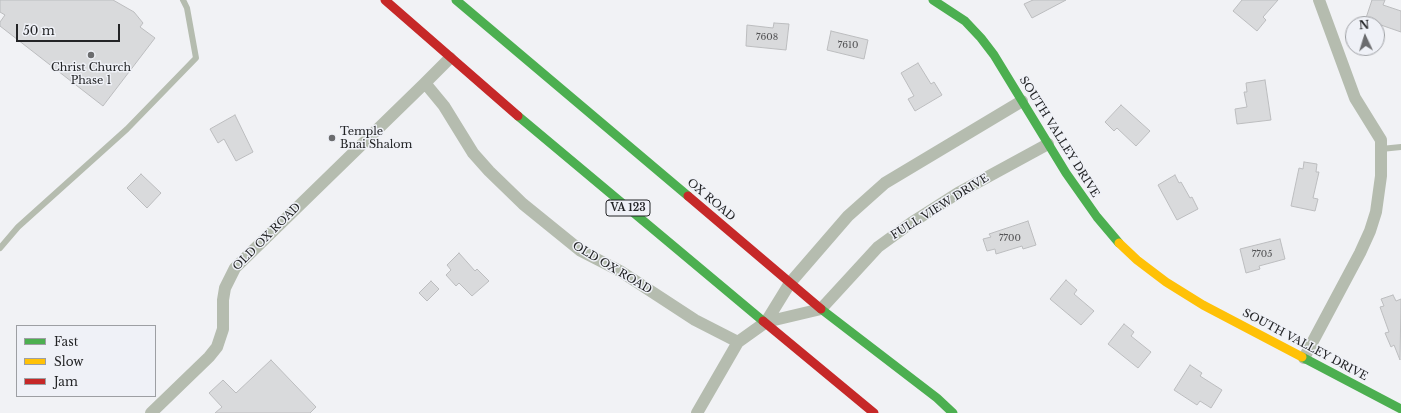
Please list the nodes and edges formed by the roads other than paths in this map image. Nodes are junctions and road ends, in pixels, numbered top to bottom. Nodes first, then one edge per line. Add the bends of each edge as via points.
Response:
1 (183, 0) edge
2 (385, 0) edge
3 (456, 0) edge
4 (933, 0) edge
5 (1319, 0) edge
6 (450, 58) junction
7 (425, 83) junction
8 (1022, 101) junction
9 (1048, 144) junction
10 (1401, 147) edge
11 (1381, 149) junction
12 (0, 248) edge
13 (790, 282) junction
14 (821, 309) junction
15 (766, 322) junction
16 (738, 342) junction
17 (1304, 358) junction
18 (1401, 410) edge
19 (151, 413) edge
20 (697, 413) edge
21 (874, 413) edge
22 (954, 413) edge

1 - 12 lane via 187,8 196,58 127,129 18,227
2 - 6 main road, VA 123
3 - 13 main road, OX ROAD
4 - 8 main road, SOUTH VALLEY DRIVE via 965,21 981,38
5 - 11 street via 1355,98 1378,134
6 - 7 street, OLD OX ROAD
6 - 15 main road, VA 123
7 - 16 street, OLD OX ROAD via 444,106 473,153 552,230 581,252 620,271 695,320
7 - 19 street, OLD OX ROAD via 235,268 225,288 223,329 217,347 210,357
8 - 9 main road, SOUTH VALLEY DRIVE
8 - 13 street via 885,183 848,216
9 - 14 street, FULL VIEW DRIVE via 958,193 911,223 878,247
9 - 17 main road, SOUTH VALLEY DRIVE via 1097,217 1137,260 1203,305
10 - 11 lane
11 - 17 street via 1380,191 1370,231
13 - 14 main road, OX ROAD
13 - 15 street
14 - 15 street
14 - 22 main road, OX ROAD
15 - 16 street
15 - 21 main road, VA 123
16 - 20 street
17 - 18 main road, SOUTH VALLEY DRIVE

